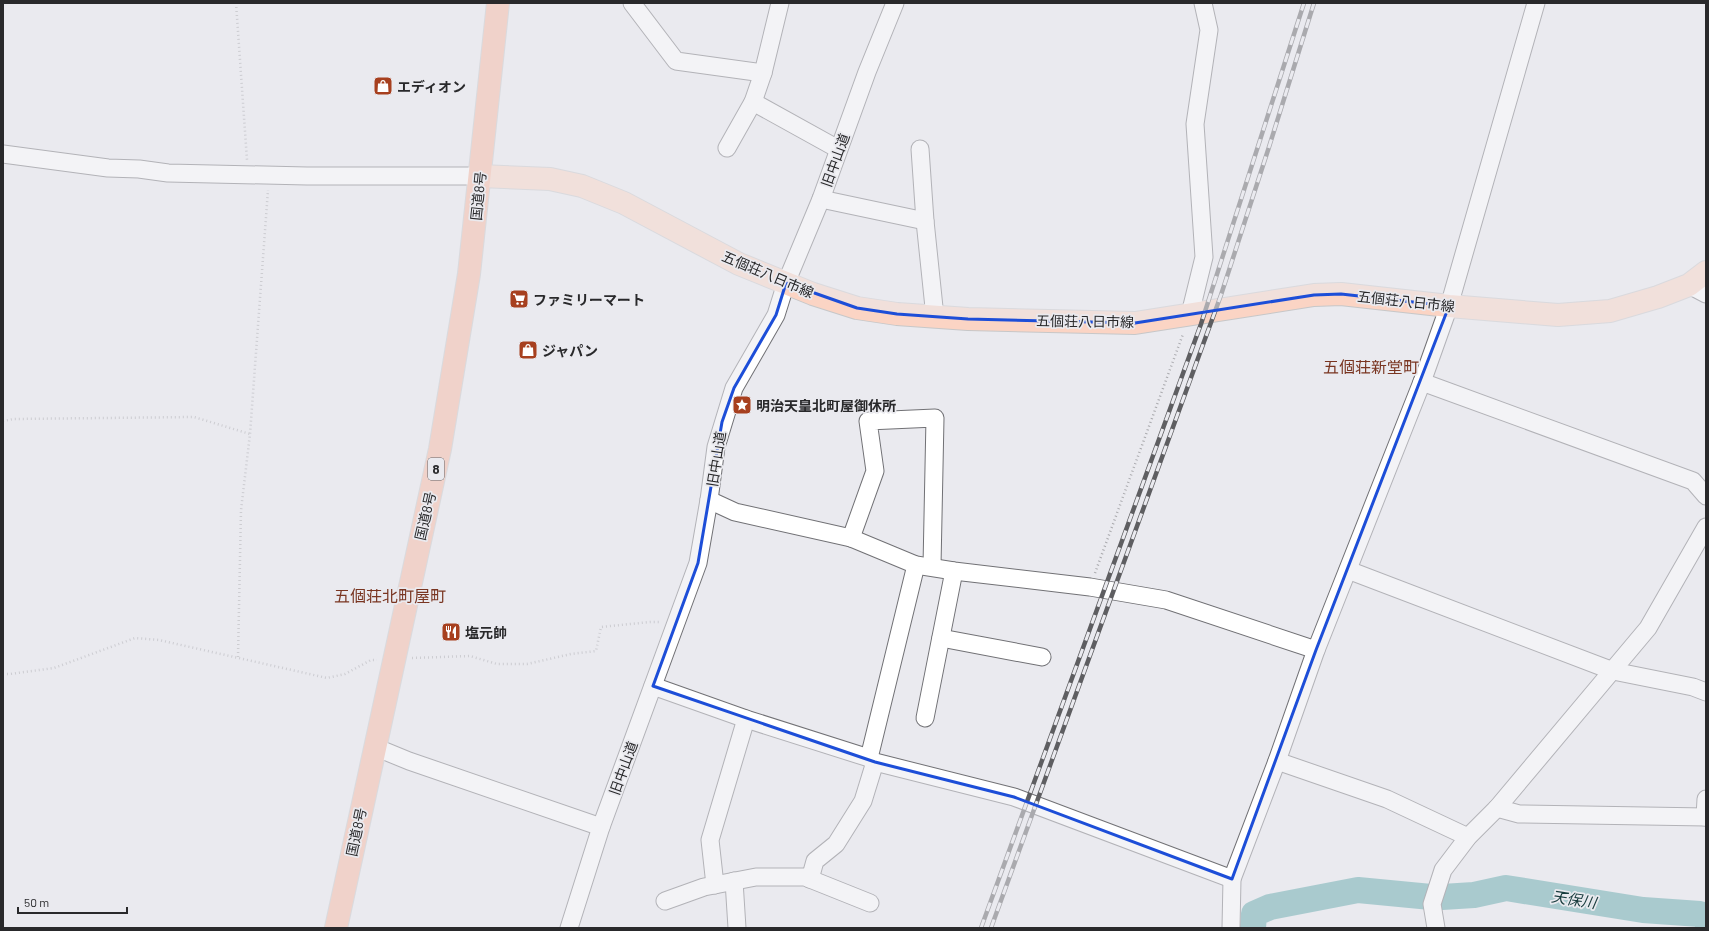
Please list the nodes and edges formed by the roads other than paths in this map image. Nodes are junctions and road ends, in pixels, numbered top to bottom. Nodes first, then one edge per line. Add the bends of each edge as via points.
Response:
1 (498, 3) edge
2 (632, 3) edge
3 (780, 3) edge
4 (895, 3) edge
5 (1203, 3) edge
6 (1536, 3) edge
7 (763, 73) junction
8 (753, 102) junction
9 (727, 148) dead end
10 (838, 148) junction
11 (920, 149) dead end
12 (3, 154) edge
13 (480, 176) junction
14 (821, 199) junction
15 (925, 221) junction
16 (786, 283) junction
17 (1700, 284) edge
18 (1449, 306) junction
19 (1190, 314) junction
20 (935, 317) junction
21 (1422, 382) junction
22 (1706, 496) edge
23 (709, 500) junction
24 (1706, 527) edge
25 (851, 538) junction
26 (924, 566) junction
27 (1348, 570) junction
28 (954, 571) junction
29 (941, 638) junction
30 (1316, 650) junction
31 (1042, 657) dead end
32 (1613, 671) junction
33 (653, 686) junction
34 (1706, 692) edge
35 (925, 718) dead end
36 (746, 719) junction
37 (375, 746) junction
38 (872, 760) junction
39 (1277, 761) junction
40 (1706, 799) edge
41 (1497, 808) junction
42 (1705, 817) edge
43 (601, 827) junction
44 (1468, 837) junction
45 (810, 879) junction
46 (1232, 880) junction
47 (734, 881) junction
48 (715, 885) junction
49 (665, 901) dead end
50 (870, 903) dead end
51 (336, 928) edge
52 (570, 928) edge
53 (737, 928) edge
54 (1231, 928) edge
55 (1436, 928) edge

1 - 13 highway, 国道8号 / 8
2 - 7 street via 676,61
3 - 7 street
4 - 10 street, 旧中山道
5 - 19 street via 1209,30 1195,124 1204,257
6 - 18 street
7 - 8 street
8 - 9 street
8 - 10 street
10 - 14 street, 旧中山道
11 - 15 street
12 - 13 street via 108,168 168,172
13 - 16 main road, 五個荘八日市線 via 550,179 582,186 624,203 739,264
13 - 37 highway, 国道8号 / 8 via 469,274 440,449
14 - 15 street
14 - 16 street, 旧中山道
15 - 20 street
16 - 20 main road, 五個荘八日市線 via 857,308
16 - 23 street, 旧中山道 via 776,315 734,388 716,447
17 - 18 main road, 五個荘八日市線 via 1610,311 1558,315
18 - 19 main road, 五個荘八日市線 via 1341,294 1314,295
18 - 21 street
19 - 20 main road, 五個荘八日市線 via 1135,323
21 - 22 street via 1694,481
21 - 27 street
23 - 25 street via 735,512
23 - 33 street, 旧中山道 via 698,562
24 - 32 street via 1648,628
25 - 26 street
25 - 26 street via 875,471 868,421 935,418
26 - 28 street
26 - 38 street
27 - 30 street
27 - 32 street
28 - 29 street
28 - 30 street via 1090,587 1166,600
29 - 31 street
29 - 35 street
30 - 39 street
32 - 34 street via 1693,687
32 - 41 street
33 - 36 street
33 - 43 street, 旧中山道
36 - 38 street
36 - 48 street via 710,840
37 - 43 street via 409,761
37 - 51 highway, 国道8号 / 8
38 - 45 street via 863,801 836,844 815,860
38 - 46 street via 1014,797
39 - 44 street via 1387,799
39 - 46 street
40 - 42 street
41 - 42 street via 1519,814
41 - 44 street
43 - 52 street, 旧中山道
44 - 55 street via 1443,870 1432,904
45 - 47 street via 756,877
45 - 50 street
46 - 54 street
47 - 48 street
47 - 53 street
48 - 49 street

